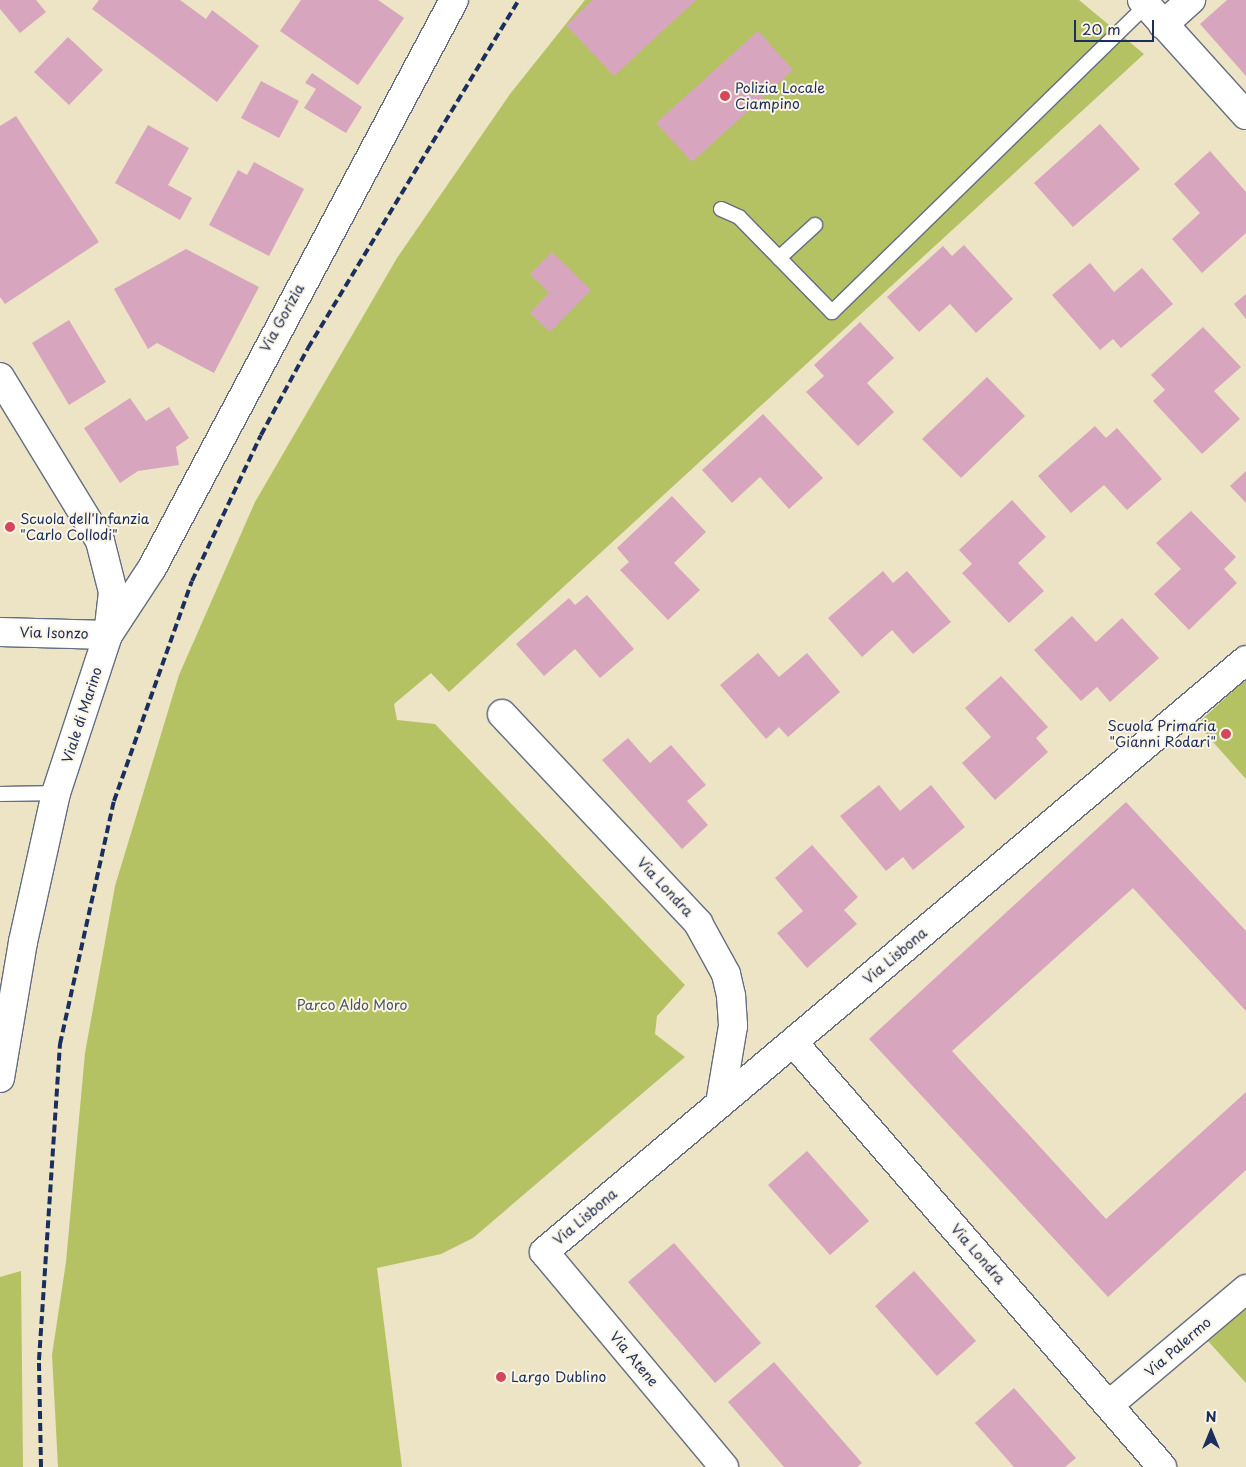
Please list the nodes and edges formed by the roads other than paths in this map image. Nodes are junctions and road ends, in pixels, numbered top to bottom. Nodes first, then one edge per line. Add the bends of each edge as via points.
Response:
1 (454, 0) edge
2 (1191, 0) edge
3 (1146, 8) edge
4 (1246, 115) edge
5 (721, 209) dead end
6 (815, 225) dead end
7 (779, 258) junction
8 (0, 377) edge
9 (0, 632) edge
10 (108, 634) junction
11 (1246, 660) edge
12 (502, 714) dead end
13 (56, 793) junction
14 (0, 794) edge
15 (793, 1042) junction
16 (0, 1078) edge
17 (720, 1104) junction
18 (544, 1252) joint
19 (1246, 1289) edge
20 (1110, 1404) junction
21 (724, 1467) edge
22 (1162, 1467) edge

1 - 10 street, Via Gorizia via 152,568
2 - 3 street
3 - 4 street
3 - 7 lane via 832,312
5 - 7 lane via 739,217
6 - 7 lane
8 - 10 street, Viale di Marino via 100,541 112,584
9 - 10 street, Via Isonzo
10 - 13 street, Viale di Marino
11 - 15 street, Via Lisbona
12 - 17 street, Via Londra via 698,923 726,974 731,996 733,1026
13 - 14 lane
13 - 16 street, Viale di Marino via 23,942
15 - 17 street, Via Lisbona
15 - 20 street, Via Londra
17 - 18 street, Via Lisbona
18 - 21 street, Via Atene
19 - 20 street, Via Palermo
20 - 22 street, Via Londra

